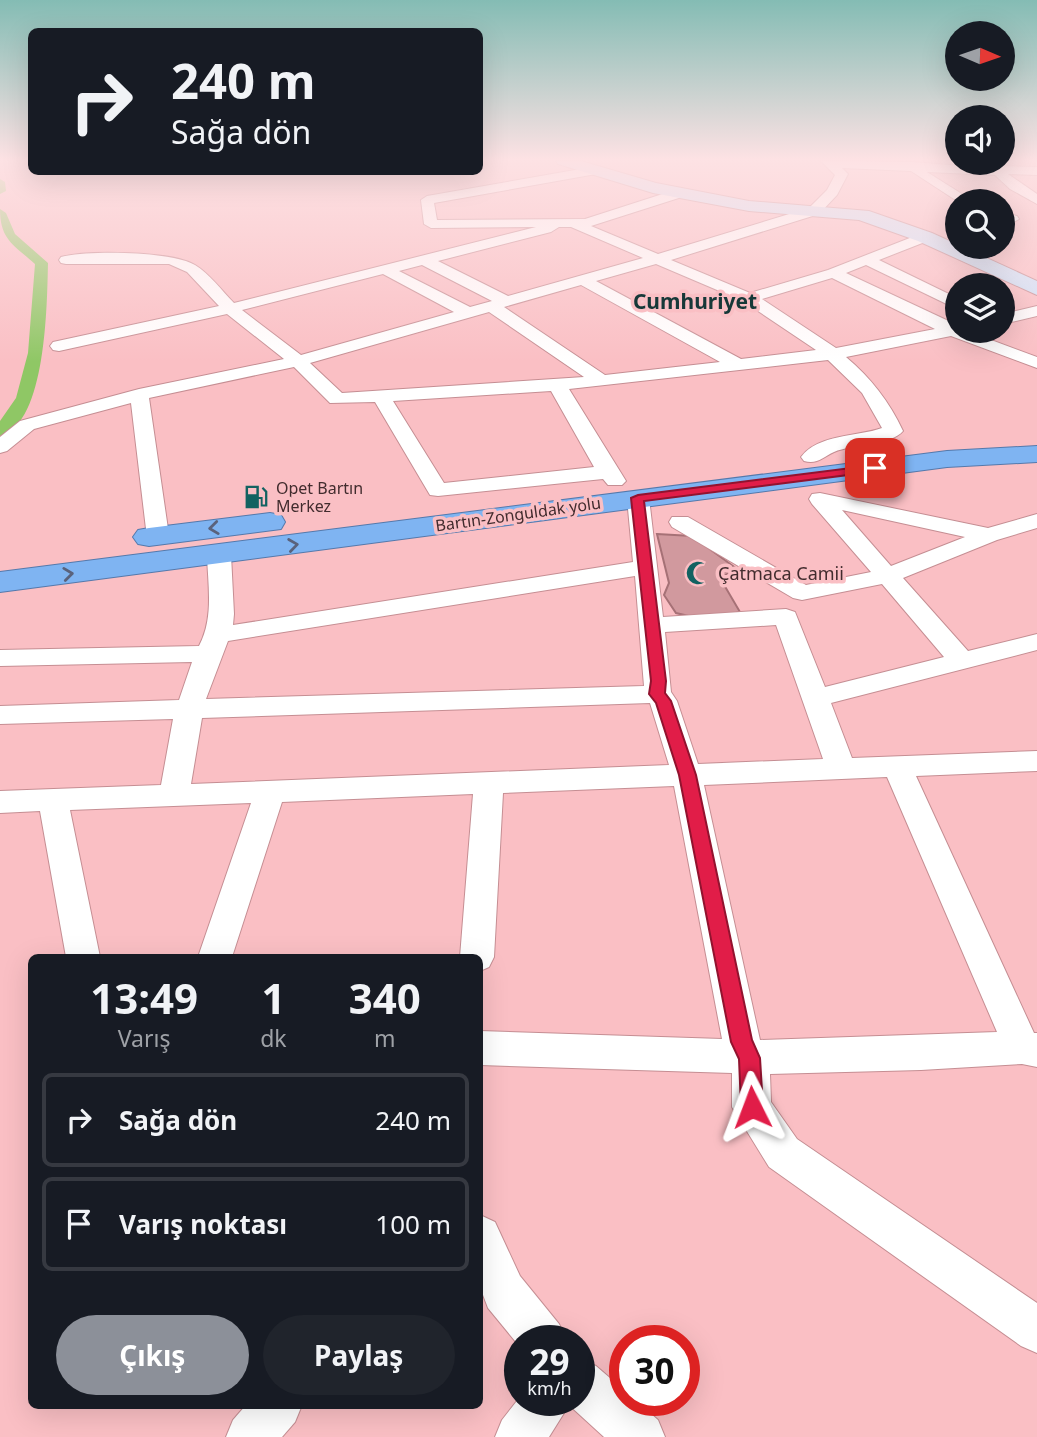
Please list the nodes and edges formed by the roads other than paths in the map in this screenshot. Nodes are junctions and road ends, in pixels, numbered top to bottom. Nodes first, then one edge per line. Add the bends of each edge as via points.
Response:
1 (548, 228) edge
2 (585, 228) edge
3 (759, 228) edge
4 (899, 228) edge
5 (925, 237) junction
6 (659, 259) junction
7 (66, 260) dead end
8 (425, 260) junction
9 (867, 260) junction
10 (386, 270) junction
11 (833, 273) junction
12 (583, 280) junction
13 (1037, 289) edge
14 (749, 298) junction
15 (945, 298) edge
16 (498, 304) junction
17 (232, 309) junction
18 (1037, 311) edge
19 (467, 312) junction
20 (1015, 316) edge
21 (945, 325) edge
22 (945, 332) edge
23 (987, 343) edge
24 (59, 346) dead end
25 (834, 354) junction
26 (298, 361) junction
27 (1037, 363) edge
28 (740, 365) junction
29 (603, 381) junction
30 (557, 385) junction
31 (139, 395) junction
32 (382, 398) junction
33 (6, 439) edge
34 (1037, 439) edge
35 (1037, 454) edge
36 (811, 457) junction
37 (621, 484) junction
38 (1037, 521) edge
39 (680, 522) dead end
40 (157, 530) dead end
41 (989, 535) junction
42 (219, 555) junction
43 (0, 557) edge
44 (645, 567) junction
45 (887, 576) junction
46 (0, 582) edge
47 (652, 625) junction
48 (1037, 642) edge
49 (214, 645) junction
50 (0, 658) edge
51 (962, 661) junction
52 (657, 694) junction
53 (815, 698) junction
54 (188, 710) junction
55 (0, 715) edge
56 (1037, 761) edge
57 (897, 767) junction
58 (841, 769) junction
59 (687, 775) junction
60 (489, 782) junction
61 (271, 790) junction
62 (174, 795) junction
63 (53, 800) junction
64 (0, 802) edge
65 (81, 954) edge
66 (216, 954) edge
67 (477, 954) edge
68 (483, 1048) edge
69 (1030, 1049) edge
70 (750, 1058) junction
71 (483, 1244) edge
72 (530, 1325) edge
73 (1037, 1330) edge
74 (595, 1397) edge
75 (274, 1409) edge
76 (535, 1416) edge
77 (250, 1437) edge
78 (519, 1437) edge
79 (641, 1437) edge

1 - 8 street
2 - 6 street
3 - 6 street
4 - 5 main road
5 - 9 street
5 - 13 main road
6 - 12 street
6 - 14 street
7 - 17 street via 172,261 192,269
8 - 10 street
8 - 16 street
9 - 11 street
9 - 15 street
10 - 17 street
10 - 19 street
11 - 14 street
11 - 21 street
12 - 16 street
12 - 28 street
14 - 25 street
16 - 19 street
16 - 29 street
17 - 24 street
17 - 26 street
18 - 20 street
19 - 26 street
22 - 25 street
23 - 27 street
25 - 28 street
25 - 36 street via 857,376 889,418 893,431 823,446
26 - 31 street
26 - 32 street via 337,399
28 - 29 street
29 - 30 street
30 - 32 street
30 - 37 street
31 - 33 street via 27,425
31 - 40 street
32 - 37 street via 438,490
34 - 36 highway, Bartın-Zonguldak yolu
35 - 37 highway, Bartın-Zonguldak yolu
36 - 37 highway, Bartın-Zonguldak yolu
42 -> 37 highway, Bartın-Zonguldak yolu
37 -> 43 highway, Bartın-Zonguldak yolu via 210,528
37 - 44 street
38 - 41 street
39 - 45 street via 802,593
41 - 45 street
41 - 45 street via 820,499
46 -> 42 highway, Bartın-Zonguldak yolu
42 - 49 street via 222,614
44 - 47 street
44 - 49 street
45 - 51 street
47 - 52 street
47 - 53 street via 786,617
48 - 51 street
49 - 50 street
49 - 54 street
51 - 53 street
52 - 54 street
52 - 59 street
53 - 58 street
54 - 55 street
54 - 62 street
56 - 57 street
57 - 58 street
57 - 69 street
58 - 59 street
59 - 60 street
59 - 70 street via 741,1042
60 - 61 street
60 - 67 street
61 - 62 street
61 - 66 street
62 - 63 street
63 - 64 street
63 - 65 street
68 - 70 street
69 - 70 street
70 - 73 street via 752,1107 783,1153
71 - 72 street via 504,1292
74 - 79 street
75 - 77 street
76 - 78 street

